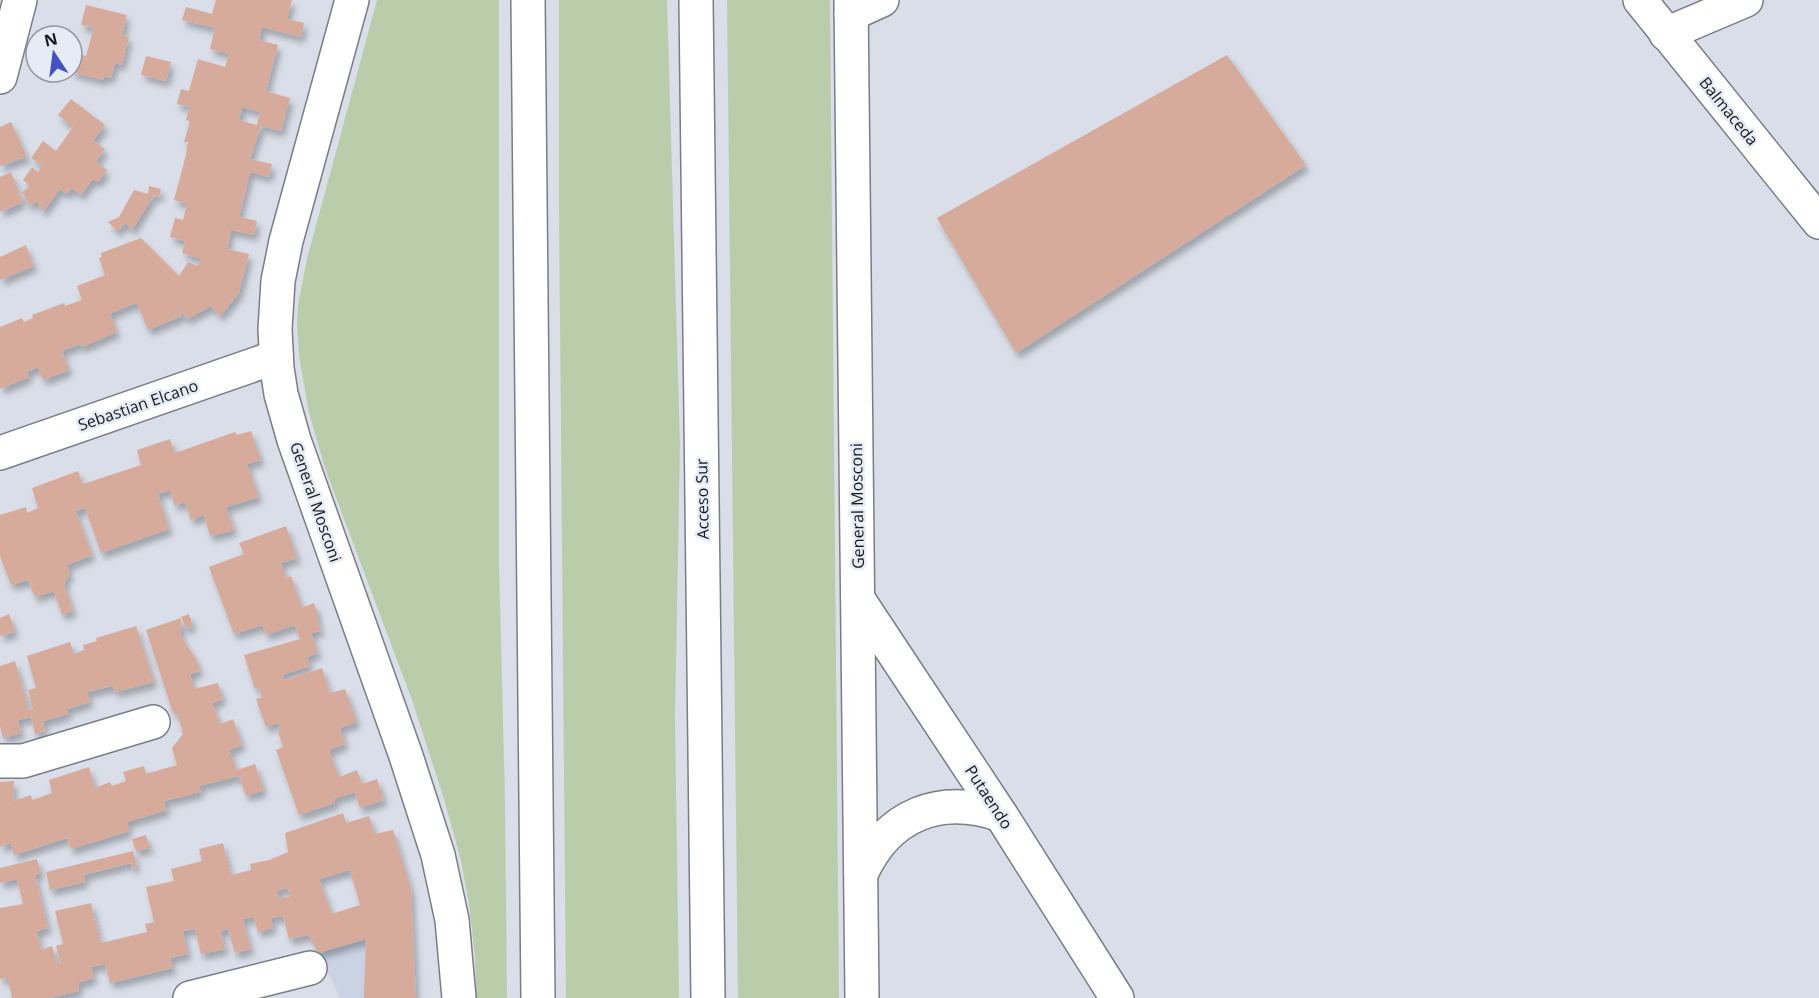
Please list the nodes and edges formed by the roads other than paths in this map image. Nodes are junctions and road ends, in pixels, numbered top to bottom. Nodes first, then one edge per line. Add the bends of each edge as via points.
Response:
1 (20, 0) edge
2 (352, 0) edge
3 (528, 0) edge
4 (696, 0) edge
5 (882, 0) edge
6 (1640, 0) edge
7 (1746, 0) edge
8 (851, 7) edge
9 (1666, 34) junction
10 (0, 77) edge
11 (1819, 222) edge
12 (276, 357) junction
13 (0, 453) edge
14 (858, 599) junction
15 (153, 722) dead end
16 (0, 761) edge
17 (1001, 815) junction
18 (861, 874) junction
19 (310, 968) dead end
20 (190, 998) edge
21 (459, 998) edge
22 (538, 998) edge
23 (708, 998) edge
24 (862, 998) edge
25 (1117, 998) edge

1 - 10 main road
2 - 12 main road, General Mosconi via 284,251 276,301
3 - 22 main road
4 - 23 main road, Acceso Sur
5 - 8 main road
6 - 9 main road, Balmaceda
7 - 9 main road
8 - 14 main road, General Mosconi
9 - 11 main road, Balmaceda
12 - 13 main road, Sebastian Elcano
12 - 21 main road, General Mosconi via 294,440 438,855 452,920
14 - 17 main road, Putaendo
14 - 18 main road, General Mosconi
15 - 16 main road via 23,761
17 - 18 main road via 983,808 946,806 909,818 880,842
17 - 25 main road, Putaendo
18 - 24 main road, General Mosconi
19 - 20 main road

